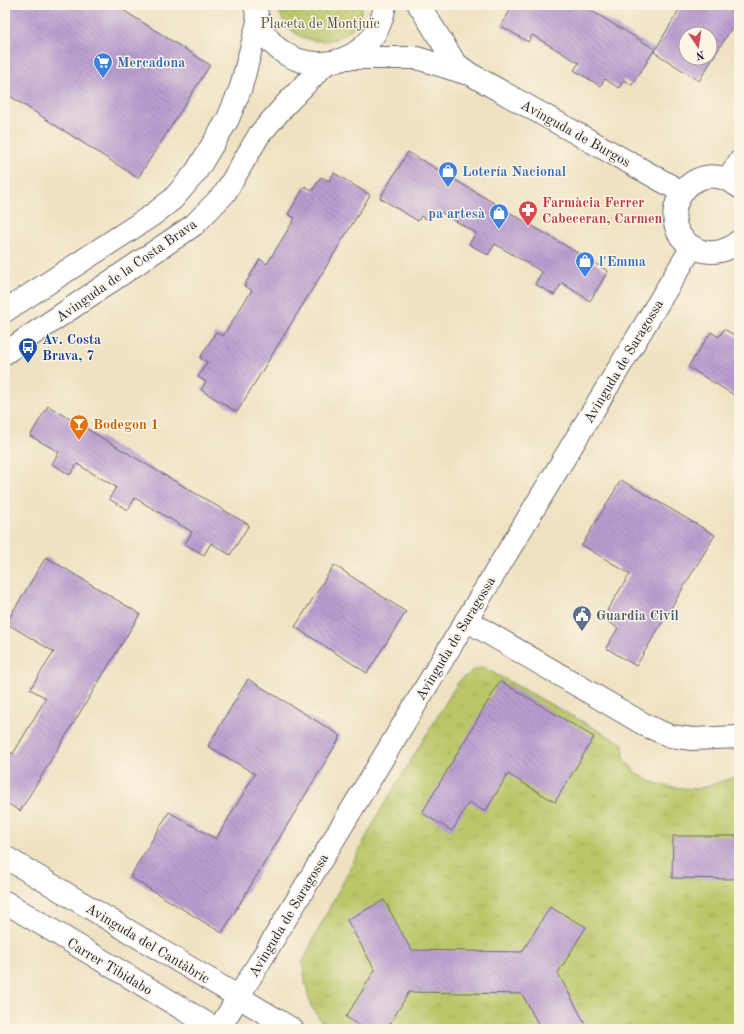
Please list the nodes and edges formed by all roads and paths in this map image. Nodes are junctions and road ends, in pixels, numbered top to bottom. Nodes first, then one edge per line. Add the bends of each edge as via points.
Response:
1 (385, 5) edge
2 (418, 5) edge
3 (255, 12) edge
4 (335, 61) junction
5 (470, 74) junction
6 (735, 176) edge
7 (682, 192) junction
8 (739, 241) edge
9 (692, 247) junction
10 (5, 311) edge
11 (5, 353) edge
12 (466, 620) junction
13 (739, 737) edge
14 (5, 857) edge
15 (5, 902) edge
16 (238, 997) junction
17 (216, 1029) edge
18 (219, 1029) edge
19 (292, 1029) edge

1 - 4 street via 372,38 360,50
2 - 5 street, Avinguda de Burgos via 455,63
3 - 4 street via 274,45 285,54 304,62
3 - 10 street via 241,87 228,119 196,172 173,199 151,216
4 - 5 street, Avinguda de Burgos via 417,58
4 - 11 street, Avinguda de la Costa Brava via 286,104 259,135 225,193 194,226
5 - 7 street, Avinguda de Burgos
6 - 7 street via 703,177 691,182
7 - 9 street via 676,203 676,228
8 - 9 street via 728,249 716,252
9 - 12 street, Avinguda de Saragossa
12 - 13 street via 647,726 670,736 692,739
12 - 16 street, Avinguda de Saragossa
14 - 16 street, Avinguda del Cantàbric
15 - 17 street, Carrer Tibidabo
16 - 18 street, Avinguda de Saragossa
16 - 19 street, Avinguda del Cantàbric

